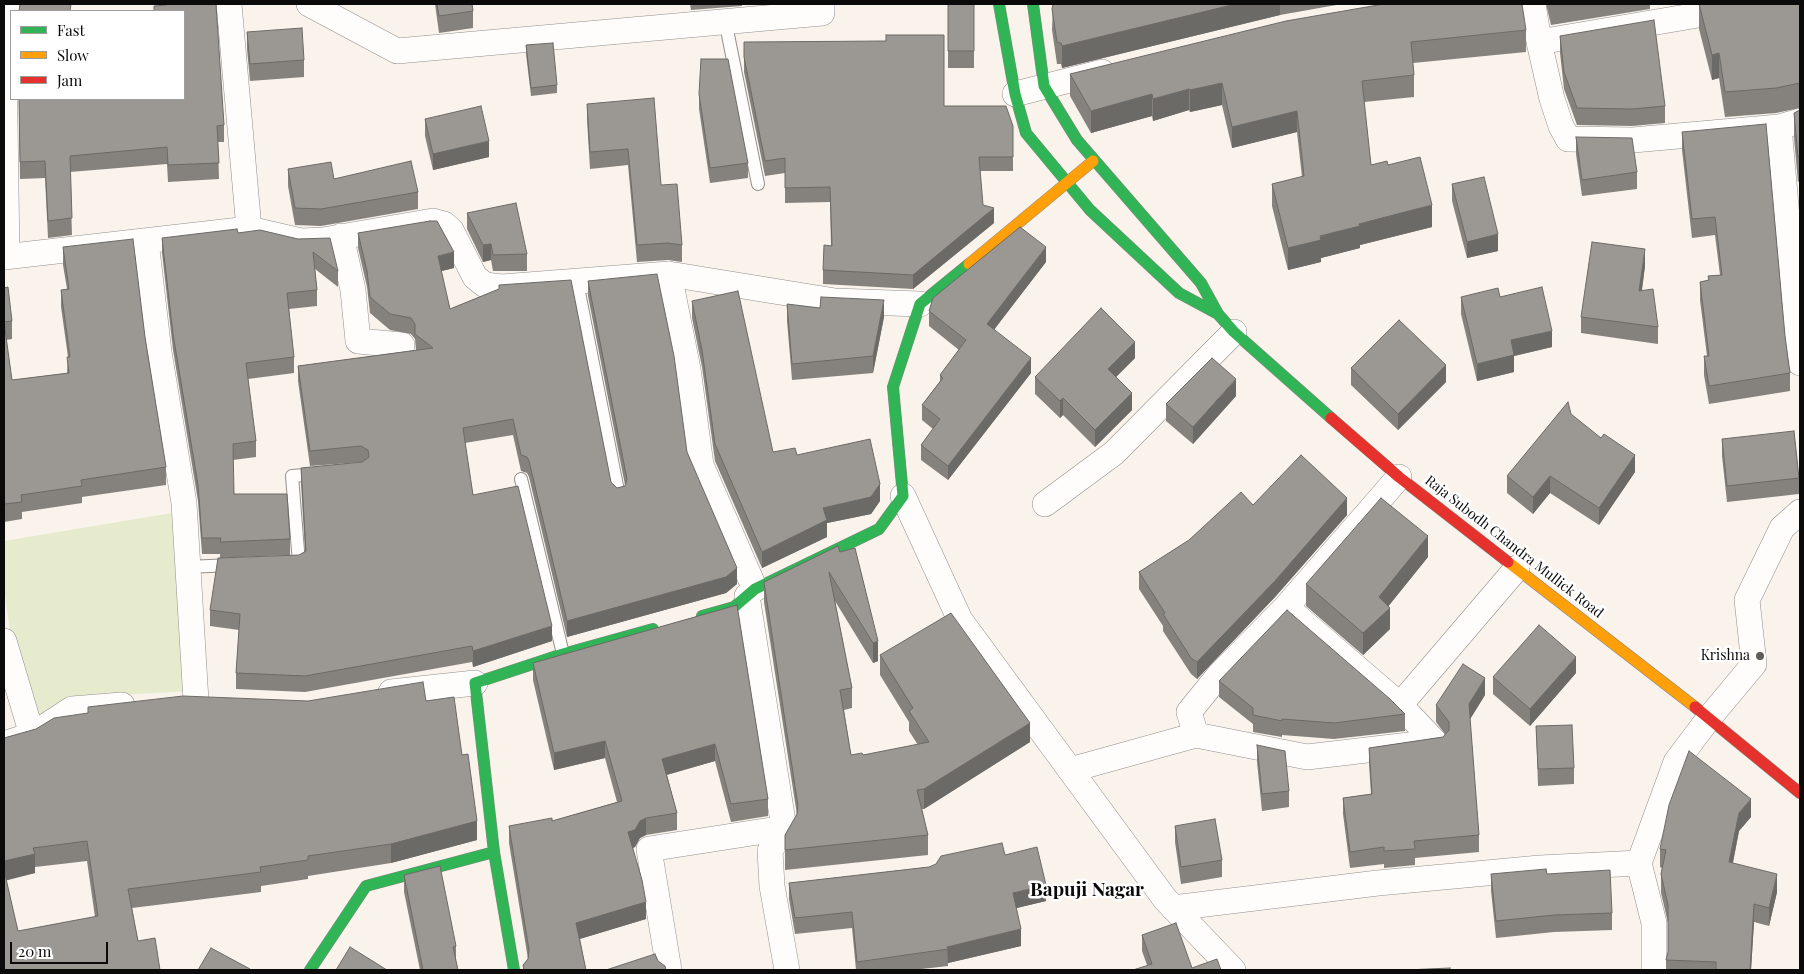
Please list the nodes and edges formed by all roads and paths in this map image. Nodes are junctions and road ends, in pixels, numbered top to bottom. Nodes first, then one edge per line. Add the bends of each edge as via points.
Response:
1 (7, 4) edge
2 (229, 4) edge
3 (309, 4) edge
4 (822, 4) edge
5 (999, 4) edge
6 (1033, 4) edge
7 (1533, 4) edge
8 (1763, 4) edge
9 (726, 20) junction
10 (1539, 42) junction
11 (1121, 68) edge
12 (1044, 86) junction
13 (1015, 94) junction
14 (1790, 124) edge
15 (1093, 161) junction
16 (1066, 183) junction
17 (758, 184) dead end
18 (248, 229) junction
19 (341, 236) junction
20 (146, 241) junction
21 (6, 257) edge
22 (669, 274) junction
23 (577, 282) junction
24 (920, 304) junction
25 (1218, 314) junction
26 (1234, 332) junction
27 (402, 345) dead end
28 (1800, 363) edge
29 (332, 473) edge
30 (1399, 477) junction
31 (521, 479) dead end
32 (619, 496) edge
33 (903, 496) junction
34 (1044, 504) dead end
35 (1800, 512) edge
36 (280, 564) edge
37 (243, 565) edge
38 (186, 567) junction
39 (1517, 568) junction
40 (751, 592) junction
41 (1286, 607) junction
42 (687, 620) edge
43 (668, 625) edge
44 (4, 642) edge
45 (563, 654) junction
46 (475, 683) junction
47 (364, 696) edge
48 (195, 701) edge
49 (146, 703) edge
50 (1400, 705) junction
51 (1709, 718) junction
52 (32, 735) junction
53 (1196, 735) junction
54 (4, 744) edge
55 (1070, 770) junction
56 (1800, 793) edge
57 (784, 828) junction
58 (494, 852) junction
59 (1639, 863) junction
60 (1173, 908) junction
61 (310, 970) edge
62 (514, 970) edge
63 (668, 970) edge
64 (787, 970) edge
65 (1232, 970) edge
66 (1654, 970) edge

1 - 21 street via 4,52
2 - 18 street
3 - 9 street via 396,51
4 - 9 street via 822,13
5 - 13 main road, Raja Subodh Chandra Mullick Road
6 - 12 main road, Raja Subodh Chandra Mullick Road
7 - 10 street
8 - 10 street
9 - 17 lane
10 - 14 street via 1552,99 1568,139 1633,140
11 - 12 street
12 - 13 street
12 - 15 main road, Raja Subodh Chandra Mullick Road
13 - 16 main road, Raja Subodh Chandra Mullick Road via 1026,133
14 - 28 street
15 - 16 main road
15 - 25 main road, Raja Subodh Chandra Mullick Road via 1201,283
16 - 24 main road
16 - 25 main road, Raja Subodh Chandra Mullick Road via 1090,210 1179,293
18 - 19 street via 301,241
18 - 20 street
19 - 23 street via 433,221 451,230 475,277 485,285 502,287
19 - 27 street via 358,341
20 - 21 street
20 - 38 street via 159,352 184,503
22 - 23 street
22 - 24 street via 835,301
22 - 40 street via 688,369 702,465
23 - 32 lane
24 - 33 main road via 893,387
25 - 26 main road, Raja Subodh Chandra Mullick Road
26 - 30 main road, Raja Subodh Chandra Mullick Road
26 - 34 street via 1114,453
29 - 36 lane via 292,476 299,563
30 - 39 main road, Raja Subodh Chandra Mullick Road
30 - 41 street
31 - 45 lane
33 - 40 main road via 879,529
33 - 55 street via 960,620
35 - 51 street via 1782,528 1747,600 1754,664
37 - 38 lane
38 - 48 street
39 - 50 street
39 - 51 main road, Raja Subodh Chandra Mullick Road
40 - 42 main road via 734,607
40 - 57 street
41 - 50 street
41 - 53 street via 1219,675 1189,712
43 - 45 main road
44 - 52 street
45 - 46 main road
46 - 47 street
46 - 58 main road
49 - 52 street via 72,709
50 - 53 street via 1434,742 1307,757
51 - 56 main road, Raja Subodh Chandra Mullick Road
51 - 59 street via 1676,762
52 - 54 street
53 - 55 street
55 - 60 street
57 - 63 street via 649,849
57 - 64 street via 770,851 782,885
58 - 61 main road via 366,886
58 - 62 main road
59 - 60 street via 1464,875
59 - 66 street via 1654,923
60 - 65 street

